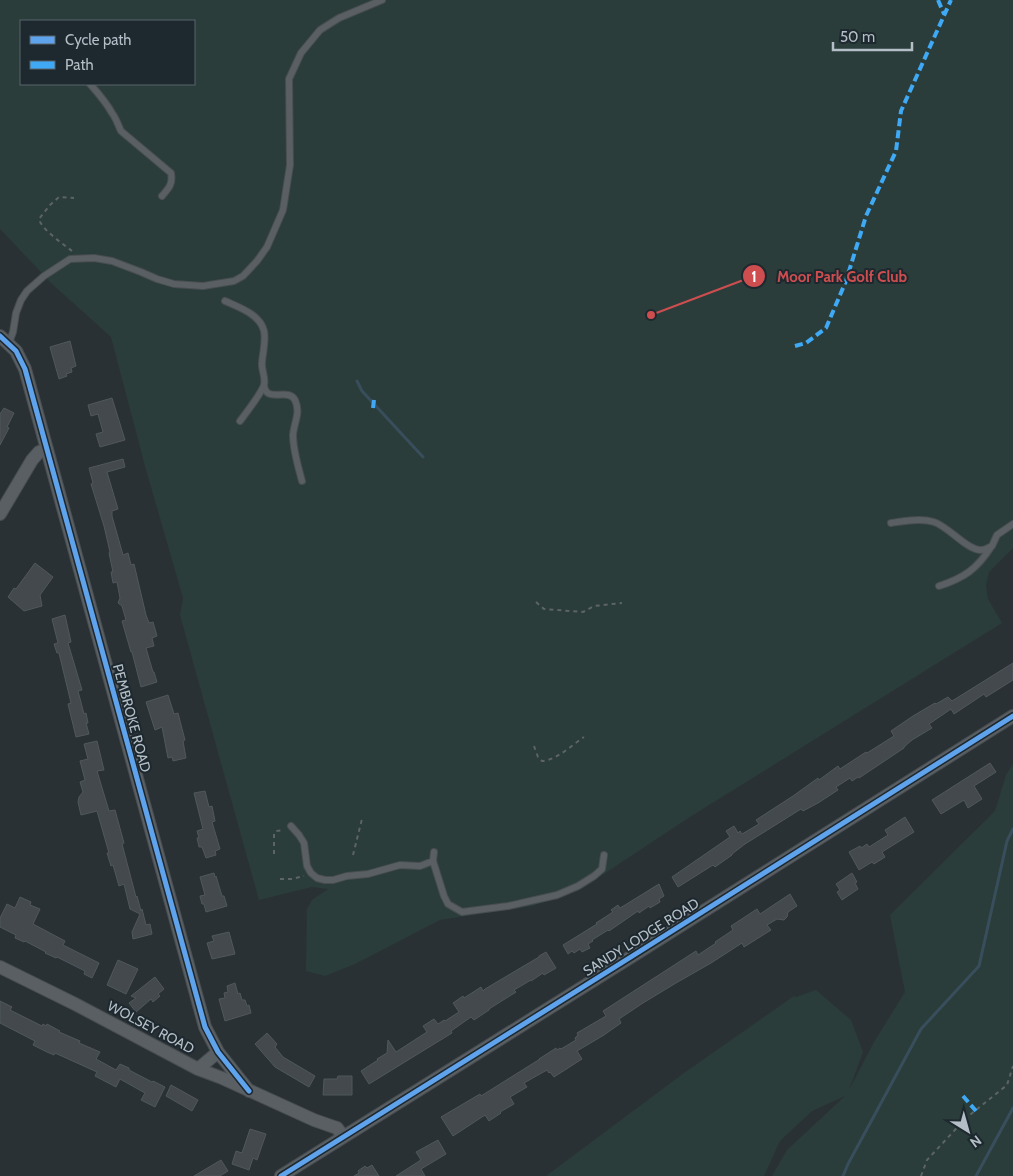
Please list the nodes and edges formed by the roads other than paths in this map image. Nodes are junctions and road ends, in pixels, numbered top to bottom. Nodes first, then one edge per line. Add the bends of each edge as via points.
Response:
1 (382, 0) edge
2 (91, 85) edge
3 (162, 196) dead end
4 (225, 301) dead end
5 (5, 340) edge
6 (264, 385) junction
7 (240, 421) dead end
8 (47, 450) junction
9 (302, 481) dead end
10 (0, 514) edge
11 (891, 523) dead end
12 (1013, 524) edge
13 (992, 546) junction
14 (938, 586) dead end
15 (1013, 716) edge
16 (293, 829) road end
17 (434, 852) dead end
18 (604, 855) dead end
19 (433, 861) junction
20 (0, 967) edge
21 (218, 1052) junction
22 (198, 1068) junction
23 (249, 1091) junction
24 (344, 1136) junction
25 (281, 1176) edge

1 - 5 lane via 339,18 320,30 301,52 289,79 290,164 283,210 267,248 243,276 234,281 203,286 174,284 112,261 70,259 27,291 16,313 13,332
2 - 3 lane via 114,115 121,131 171,173 170,186
4 - 6 lane via 248,311 264,330 261,368
5 - 8 street, PEMBROKE ROAD via 20,357 25,369
6 - 7 lane
6 - 9 lane via 267,393 288,395 294,399 297,417 293,434
8 - 10 street via 36,455
8 - 21 street, PEMBROKE ROAD via 200,1008
11 - 13 lane via 932,522 943,526 969,546 979,550
12 - 13 lane via 996,535
13 - 14 lane via 972,571
15 - 24 street, SANDY LODGE ROAD
16 - 19 lane via 304,843 307,866 317,878 325,880 368,874 400,865 420,866
17 - 19 lane
18 - 19 lane via 602,869 578,886 508,906 462,912 448,904
20 - 22 street, WOLSEY ROAD
21 - 22 street
21 - 23 street, PEMBROKE ROAD
22 - 23 street, WOLSEY ROAD
23 - 24 street, WOLSEY ROAD via 337,1128
24 - 25 street, SANDY LODGE ROAD

